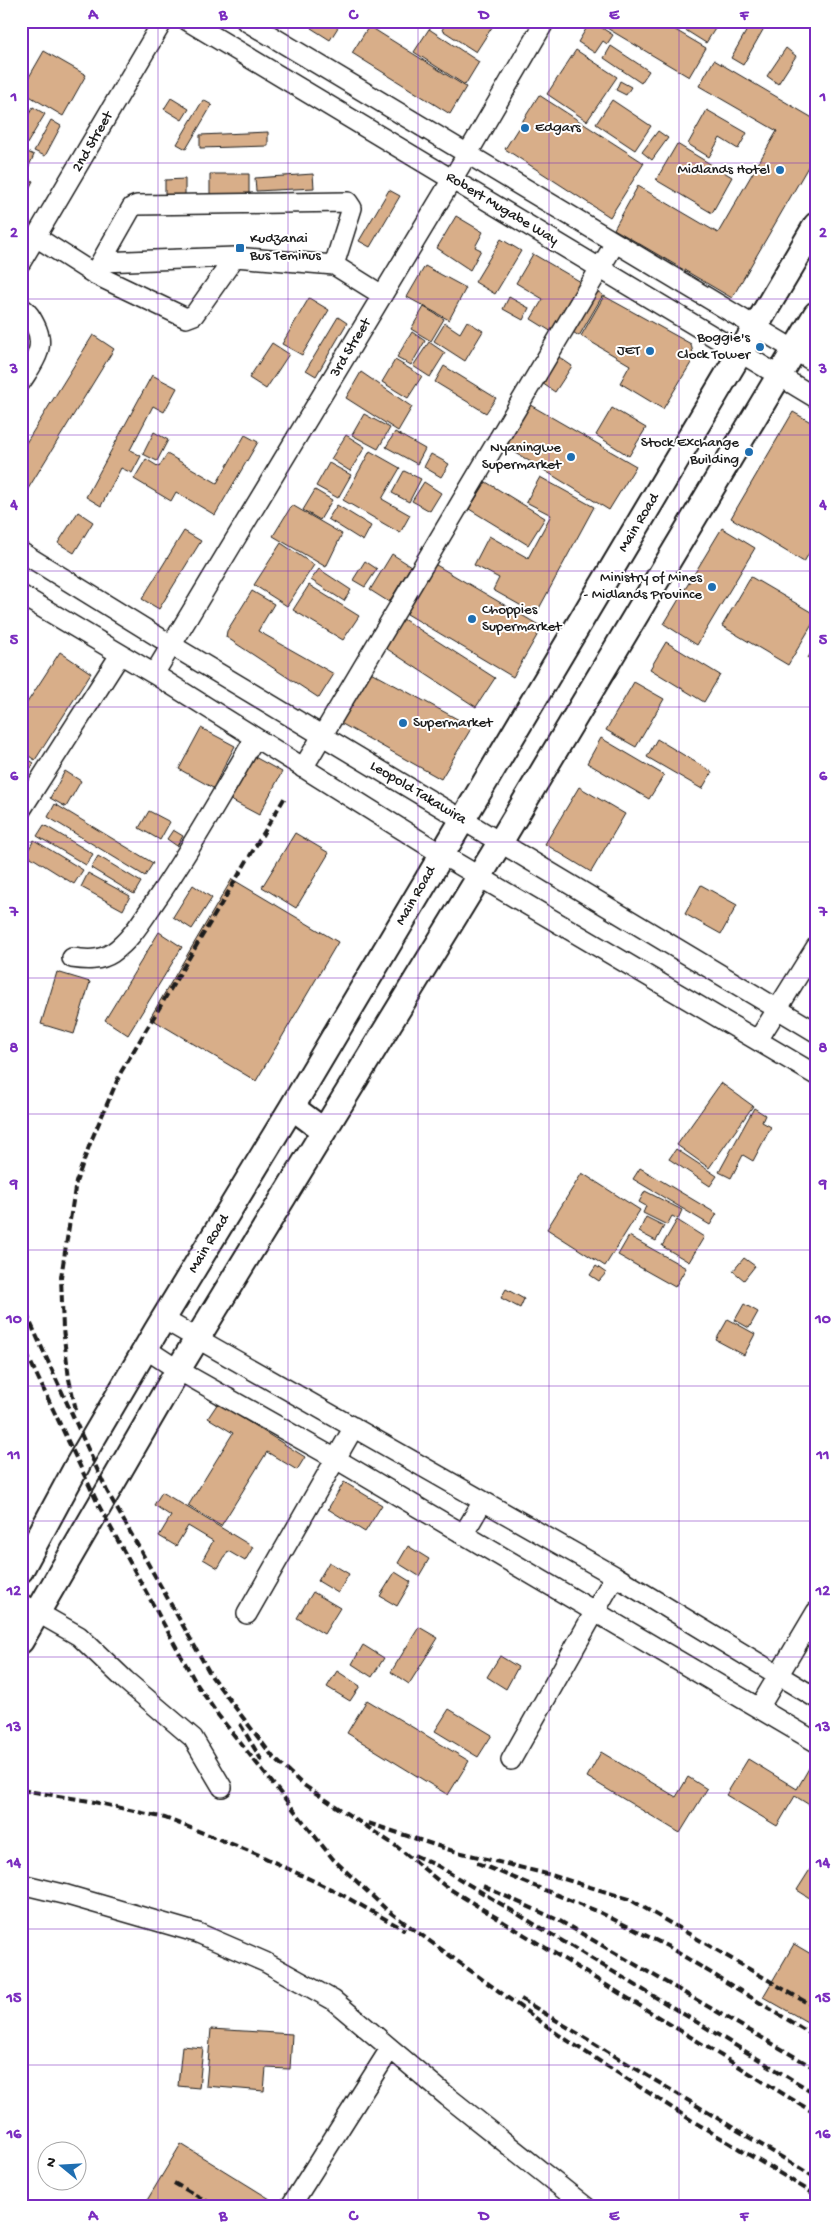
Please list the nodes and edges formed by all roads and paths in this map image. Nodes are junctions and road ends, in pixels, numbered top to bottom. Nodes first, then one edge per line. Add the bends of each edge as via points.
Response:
1 (163, 21) edge
2 (188, 21) edge
3 (246, 21) edge
4 (545, 21) edge
5 (468, 153) junction
6 (452, 179) junction
7 (816, 225) edge
8 (36, 237) junction
9 (615, 243) junction
10 (235, 257) junction
11 (21, 262) edge
12 (334, 265) junction
13 (98, 268) junction
14 (600, 268) junction
15 (382, 295) junction
16 (21, 307) edge
17 (816, 314) edge
18 (754, 328) junction
19 (794, 350) junction
20 (740, 351) junction
21 (816, 363) edge
22 (778, 375) junction
23 (21, 382) edge
24 (816, 398) edge
25 (21, 552) edge
26 (21, 595) edge
27 (173, 646) junction
28 (120, 655) junction
29 (154, 674) junction
30 (322, 735) junction
31 (255, 738) junction
32 (303, 768) junction
33 (21, 810) edge
34 (463, 820) junction
35 (501, 841) junction
36 (441, 854) junction
37 (480, 876) junction
38 (816, 947) edge
39 (72, 958) dead end
40 (778, 1009) junction
41 (816, 1032) edge
42 (758, 1040) junction
43 (816, 1075) edge
44 (292, 1107) junction
45 (324, 1131) junction
46 (163, 1319) junction
47 (198, 1338) junction
48 (146, 1348) junction
49 (178, 1370) junction
50 (354, 1427) junction
51 (336, 1459) junction
52 (483, 1501) junction
53 (463, 1535) junction
54 (21, 1570) edge
55 (615, 1576) junction
56 (30, 1607) edge
57 (816, 1612) edge
58 (595, 1613) junction
59 (247, 1614) dead end
60 (810, 1632) edge
61 (21, 1641) edge
62 (778, 1675) junction
63 (816, 1698) edge
64 (759, 1708) junction
65 (816, 1742) edge
66 (511, 1760) dead end
67 (222, 1787) dead end
68 (21, 1884) edge
69 (390, 2049) junction
70 (290, 2207) edge
71 (586, 2207) edge

1 - 8 street, 2nd Street
2 - 6 street, Robert Mugabe Way
3 - 5 street, Robert Mugabe Way
4 - 5 street, 3rd Street
5 - 6 street, 3rd Street
5 - 9 street, Robert Mugabe Way
6 - 14 street, Robert Mugabe Way
6 - 15 street, 3rd Street
7 - 18 main road, Main Road
8 - 11 street, 2nd Street
8 - 13 street
9 - 14 street
9 - 18 street, Robert Mugabe Way
10 - 12 street
10 - 13 street
10 - 13 street via 190,318
12 - 13 street via 352,208 345,202 132,206
12 - 15 street
14 - 20 street, Robert Mugabe Way
14 - 30 street
15 - 27 street, 3rd Street
16 - 23 street via 29,313 41,344
17 - 19 main road
18 - 19 street, Robert Mugabe Way
18 - 20 main road, Main Road
19 - 21 street, Robert Mugabe Way
19 - 22 main road
20 - 22 street, Robert Mugabe Way
20 - 34 main road, Main Road
22 - 24 street, Robert Mugabe Way
22 - 35 main road
25 - 27 street, Leopold Takawira
26 - 28 street
27 - 29 street, 3rd Street
27 - 30 street, Leopold Takawira
28 - 29 street
28 - 33 street
29 - 31 street
30 - 32 street
30 - 34 street, Leopold Takawira
31 - 32 street
31 - 39 street via 178,868 125,942 111,954 96,959
32 - 36 street
34 - 35 street, Leopold Takawira
34 - 36 main road, Main Road
35 - 37 main road
35 - 40 street, Leopold Takawira
36 - 37 street
36 - 44 main road, Main Road
37 - 42 street
37 - 45 main road
38 - 40 street
40 - 41 street, Leopold Takawira
40 - 42 street
42 - 43 street
44 - 45 main road
44 - 46 main road, Main Road
45 - 47 main road
46 - 47 street
46 - 48 main road, Main Road
47 - 49 main road
47 - 50 street
48 - 49 street
48 - 54 main road, Main Road
49 - 51 street
49 - 56 main road
50 - 51 street
50 - 52 street
51 - 53 street
51 - 59 street
52 - 53 street
52 - 55 street
53 - 58 street
55 - 58 street
55 - 62 street
56 - 61 main road
56 - 67 street via 79,1636 193,1738
57 - 60 street
58 - 64 street
58 - 66 street
60 - 62 street
62 - 63 street
62 - 64 street
64 - 65 street
68 - 69 street via 67,1894 198,1933 264,1962 333,2000
69 - 70 street
69 - 71 street

